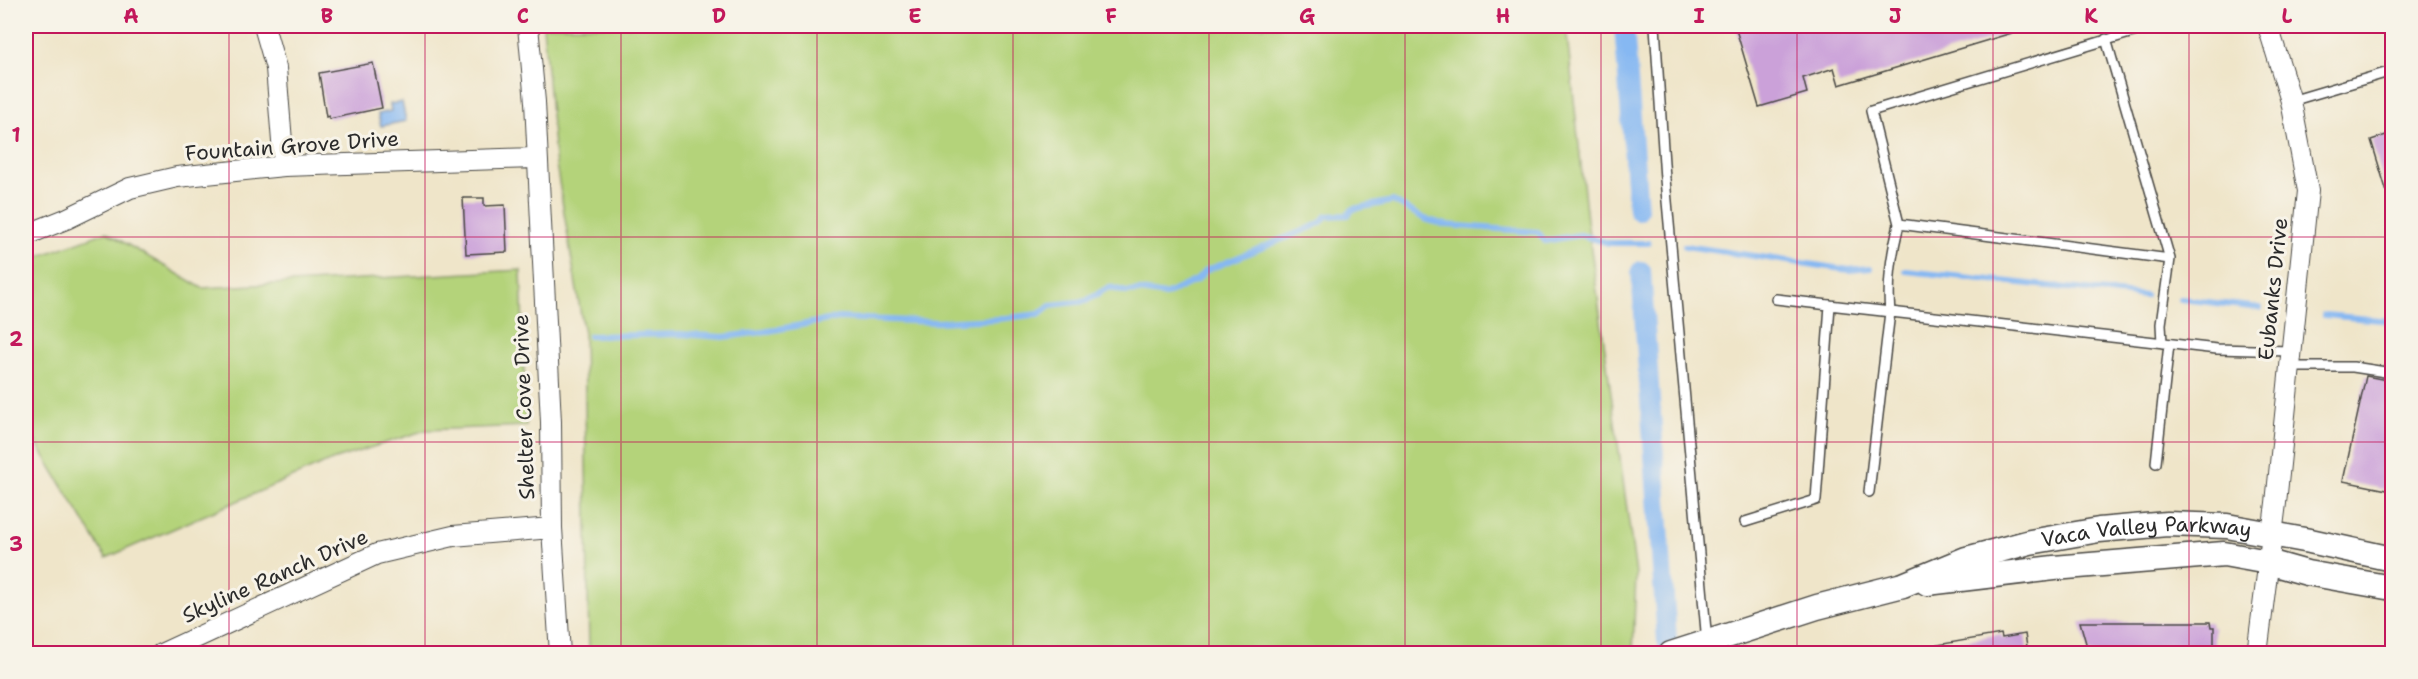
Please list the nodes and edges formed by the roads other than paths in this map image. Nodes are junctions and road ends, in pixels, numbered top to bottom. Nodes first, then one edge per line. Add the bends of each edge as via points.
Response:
1 (264, 26) edge
2 (528, 26) edge
3 (1655, 26) edge
4 (2153, 26) edge
5 (2268, 26) edge
6 (2106, 39) junction
7 (2392, 71) edge
8 (2291, 101) junction
9 (537, 158) junction
10 (284, 166) junction
11 (1899, 224) junction
12 (26, 235) edge
13 (2170, 259) junction
14 (1776, 299) dead end
15 (1830, 305) junction
16 (1890, 312) junction
17 (2165, 344) junction
18 (2290, 359) junction
19 (2392, 373) edge
20 (2156, 463) dead end
21 (1869, 492) dead end
22 (1745, 522) dead end
23 (552, 528) junction
24 (2272, 535) junction
25 (2392, 559) edge
26 (2268, 562) junction
27 (1904, 585) junction
28 (2392, 588) edge
29 (1695, 649) edge
30 (161, 654) edge
31 (560, 654) edge
32 (2257, 654) edge

1 - 10 street via 276,68
2 - 9 street, Shelter Cove Drive
3 - 29 lane
4 - 6 lane
5 - 8 street, Eubanks Drive
6 - 11 lane via 1871,111
6 - 13 lane
7 - 8 lane
8 - 18 street, Eubanks Drive via 2308,191
9 - 10 street, Fountain Grove Drive
9 - 23 street, Shelter Cove Drive via 551,422
10 - 12 street, Fountain Grove Drive via 177,177 130,188
11 - 13 lane
11 - 16 lane
13 - 17 lane via 2161,324
14 - 15 lane
15 - 16 lane
15 - 22 lane via 1816,500
16 - 17 lane
16 - 21 lane
17 - 18 lane
17 - 20 lane
18 - 19 lane
18 - 24 street, Eubanks Drive
23 - 30 street, Skyline Ranch Drive via 453,536 377,554
23 - 31 street, Shelter Cove Drive
24 - 25 street, Vaca Valley Parkway
24 - 26 street, Eubanks Drive
24 - 27 street, Vaca Valley Parkway via 2227,526 2167,524 2099,530 1966,559
26 - 27 street, Vaca Valley Parkway via 2224,555 2172,557
26 - 28 street, Vaca Valley Parkway
26 - 32 street, Eubanks Drive
27 - 29 street, Vaca Valley Parkway via 1817,607

